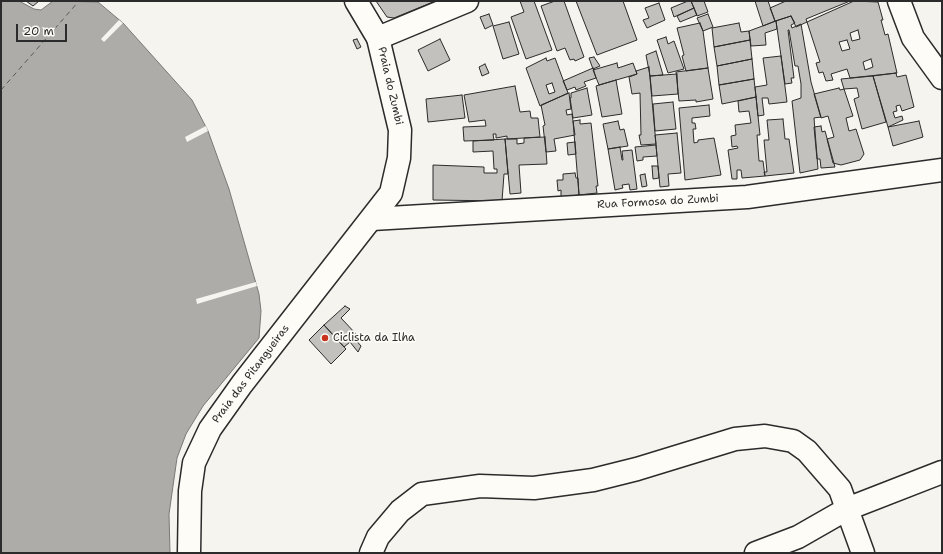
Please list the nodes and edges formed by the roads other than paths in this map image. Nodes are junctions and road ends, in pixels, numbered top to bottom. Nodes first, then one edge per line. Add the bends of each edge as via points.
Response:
1 (356, 1) edge
2 (466, 1) edge
3 (899, 1) edge
4 (378, 38) junction
5 (942, 78) edge
6 (942, 170) edge
7 (372, 219) junction
8 (942, 472) edge
9 (847, 509) junction
10 (189, 553) edge
11 (371, 553) edge
12 (756, 553) edge
13 (863, 553) edge

1 - 4 street, Praia do Zumbi
2 - 4 street
3 - 5 street via 913,38
4 - 7 street, Praia do Zumbi via 400,130 400,158 391,192
6 - 7 street, Rua Formosa do Zumbi via 748,197
7 - 10 street, Praia das Pitangueiras via 242,384 210,429 194,463 190,491
8 - 9 street
9 - 11 street via 840,489 807,451 793,441 758,436 735,439 592,480 534,488 480,486 422,494 400,511 378,537
9 - 12 street via 798,537
9 - 13 street

